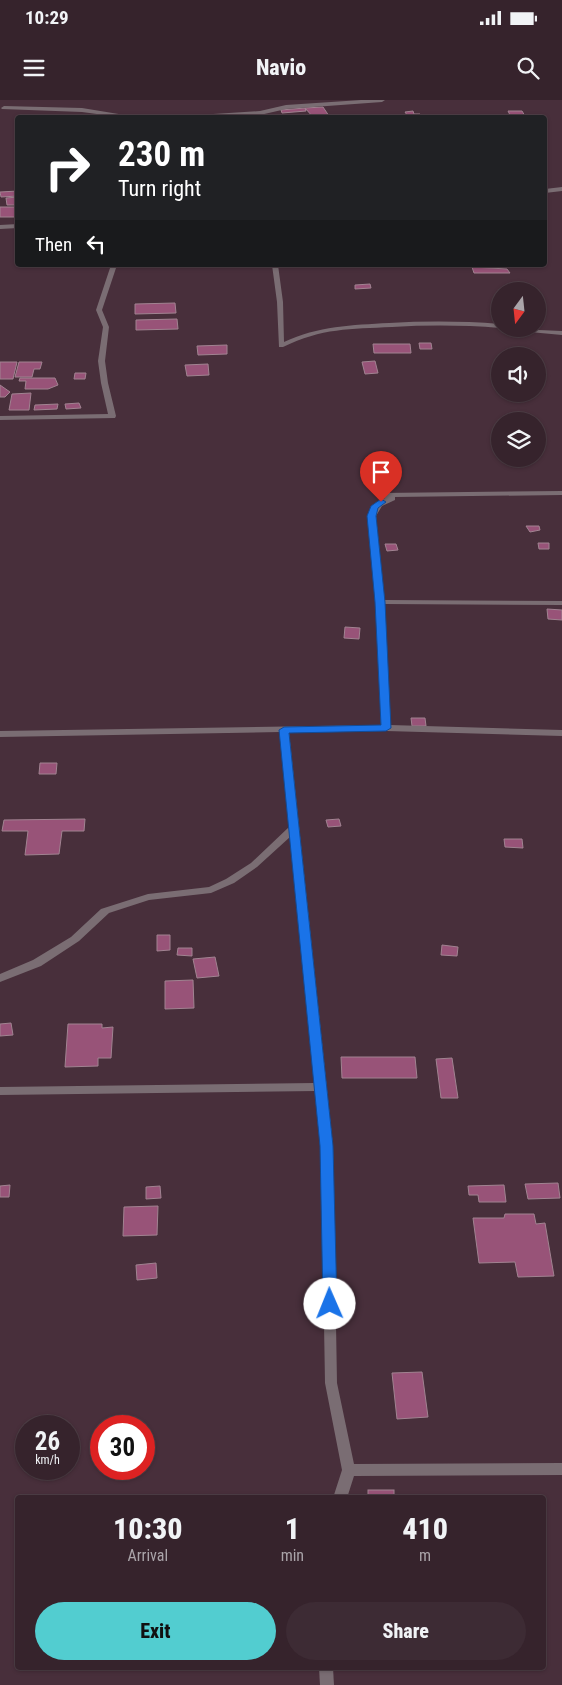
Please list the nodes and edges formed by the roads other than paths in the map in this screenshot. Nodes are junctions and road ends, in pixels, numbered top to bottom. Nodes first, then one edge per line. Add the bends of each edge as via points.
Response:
1 (382, 100) edge
2 (4, 108) dead end
3 (119, 115) edge
4 (242, 115) edge
5 (562, 189) edge
6 (547, 191) edge
7 (15, 226) edge
8 (0, 227) edge
9 (113, 267) edge
10 (275, 267) edge
11 (491, 325) edge
12 (546, 332) edge
13 (562, 333) edge
14 (0, 418) edge
15 (562, 493) edge
16 (380, 602) junction
17 (562, 604) edge
18 (386, 728) junction
19 (284, 730) junction
20 (562, 733) edge
21 (0, 734) edge
22 (294, 828) junction
23 (0, 978) edge
24 (321, 1087) junction
25 (0, 1091) edge
26 (562, 1469) edge
27 (349, 1470) junction
28 (341, 1495) edge
29 (326, 1670) edge
30 (327, 1685) edge

1 - 4 street via 320,104
2 - 3 street via 82,110
5 - 6 street
7 - 8 street
9 - 14 street via 99,310 106,327 102,342 102,376 112,416
10 - 11 street via 281,346 301,336 351,327 436,323
12 - 13 street
15 - 16 street via 384,495 392,498 374,507 372,516
16 - 17 street
16 - 18 street
18 - 19 street
18 - 20 street
19 - 21 street
19 - 22 street
22 - 23 street via 254,865 230,881 211,890 148,897 105,911 74,939 37,963
22 - 24 street
24 - 25 street
24 - 27 street via 327,1146 331,1384
26 - 27 street
27 - 28 street
29 - 30 street

